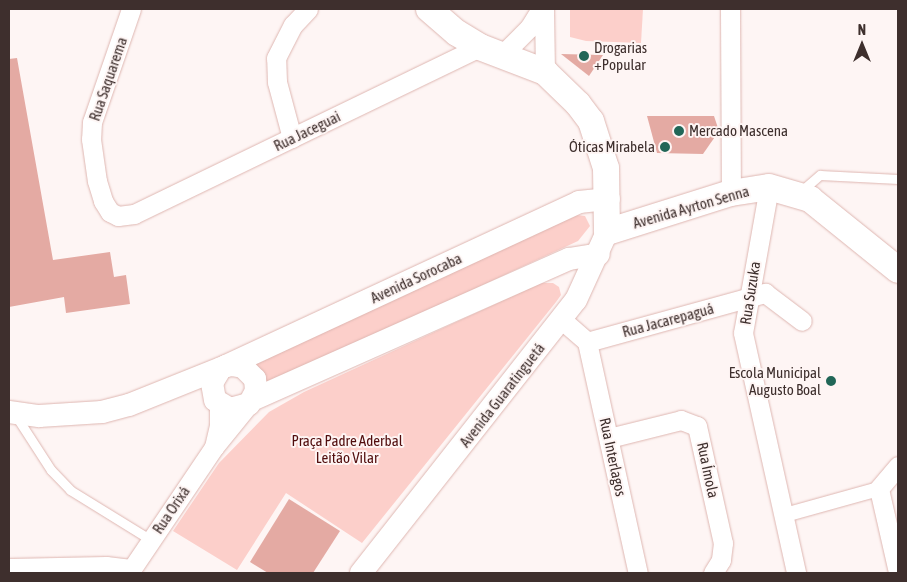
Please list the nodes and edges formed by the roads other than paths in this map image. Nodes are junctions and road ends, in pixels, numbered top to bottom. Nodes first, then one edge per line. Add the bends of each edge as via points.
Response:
1 (131, 9) edge
2 (308, 9) edge
3 (429, 9) edge
4 (543, 9) edge
5 (730, 9) edge
6 (491, 51) junction
7 (545, 72) junction
8 (292, 138) junction
9 (898, 179) edge
10 (769, 187) junction
11 (731, 193) junction
12 (799, 193) junction
13 (609, 200) junction
14 (134, 214) joint
15 (603, 243) junction
16 (898, 270) edge
17 (747, 299) junction
18 (562, 320) junction
19 (802, 321) dead end
20 (587, 342) junction
21 (224, 367) junction
22 (163, 391) junction
23 (217, 402) junction
24 (250, 402) junction
25 (12, 413) edge
26 (609, 438) junction
27 (214, 447) junction
28 (898, 466) edge
29 (879, 489) junction
30 (785, 515) junction
31 (151, 540) junction
32 (9, 568) edge
33 (130, 571) edge
34 (898, 572) edge
35 (361, 573) edge
36 (638, 573) edge
37 (713, 573) edge
38 (796, 573) edge

1 - 14 street, Rua Saquarema via 92,122 91,139 103,201 110,212 118,216
2 - 8 street via 293,25 276,58 277,82
3 - 6 main road via 457,33
4 - 6 street, Rua Jaceguai via 529,28
4 - 7 street
5 - 11 street
6 - 7 main road
6 - 8 street, Rua Jaceguai
7 - 13 main road, Avenida Guaratinguetá via 591,121 606,168
8 - 14 street, Rua Jaceguai
9 - 12 lane via 820,176
10 - 11 main road, Avenida Ayrton Senna
10 - 12 main road, Avenida Ayrton Senna
10 - 17 street, Rua Suzuka
11 - 15 main road, Avenida Ayrton Senna
12 - 16 main road, Avenida Ayrton Senna via 820,206
13 - 15 main road, Avenida Guaratinguetá
13 - 21 street, Avenida Sorocaba via 579,202
15 - 18 street, Avenida Guaratinguetá via 583,289
15 - 24 street
17 - 19 street, Rua Jacarepaguá via 765,293
17 - 20 street, Rua Jacarepaguá
17 - 30 street, Rua Suzuka via 744,333
18 - 20 street
18 - 35 street, Avenida Guaratinguetá
20 - 26 street, Rua Interlagos
21 - 22 street, Avenida Sorocaba
21 - 23 street via 212,383
21 - 24 street via 238,365 252,374 256,385
22 - 23 street, Avenida Sorocaba via 189,391
22 - 25 street, Avenida Sorocaba via 116,409 87,415
23 - 24 street via 230,409
23 - 27 street, Rua Orixá via 219,426
24 - 27 street, Rua Orixá
25 - 31 lane via 50,470 70,490
26 - 36 street, Rua Interlagos
26 - 37 street, Rua Ímola via 681,420 697,426 723,542 721,560
27 - 31 street, Rua Orixá
28 - 29 street
29 - 30 street
29 - 34 street
30 - 38 street, Rua Suzuka
31 - 33 street, Rua Orixá
32 - 33 street via 106,566

